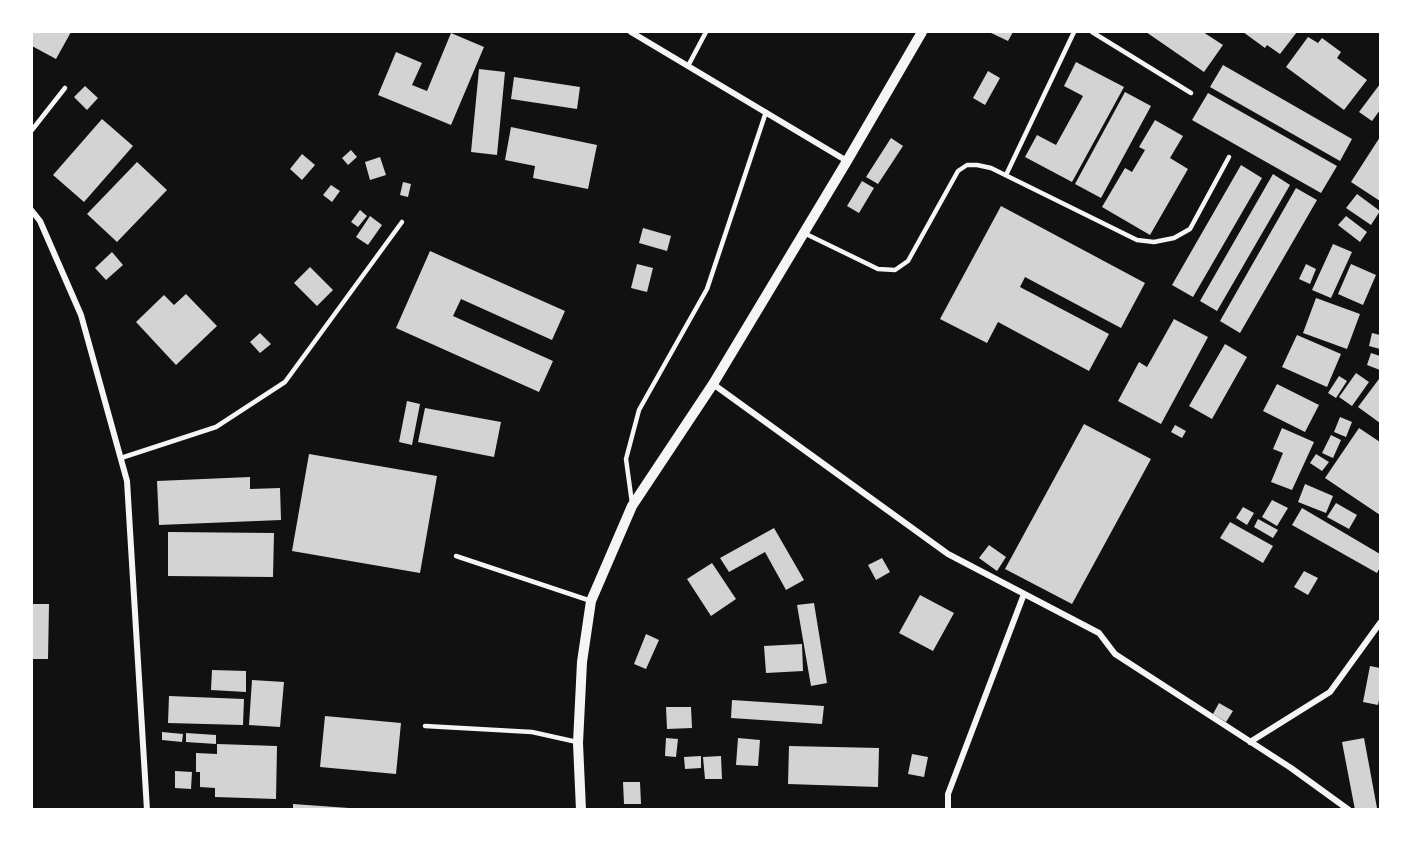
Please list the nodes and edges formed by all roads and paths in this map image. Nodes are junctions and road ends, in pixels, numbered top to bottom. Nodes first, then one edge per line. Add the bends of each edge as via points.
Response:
1 (631, 32) edge
2 (706, 32) edge
3 (922, 32) edge
4 (1074, 32) edge
5 (1092, 32) edge
6 (688, 66) junction
7 (65, 88) dead end
8 (1191, 93) dead end
9 (766, 112) junction
10 (32, 130) edge
11 (1229, 157) dead end
12 (847, 161) junction
13 (1006, 176) junction
14 (32, 211) edge
15 (402, 222) dead end
16 (804, 234) junction
17 (713, 384) junction
18 (121, 458) junction
19 (632, 506) junction
20 (456, 556) dead end
21 (1024, 594) junction
22 (591, 601) junction
23 (1380, 623) edge
24 (425, 726) dead end
25 (1250, 741) junction
26 (578, 743) junction
27 (147, 810) edge
28 (581, 810) edge
29 (948, 810) edge
30 (1349, 810) edge

1 - 6 street
2 - 6 lane
3 - 12 street
4 - 13 lane
5 - 8 lane
6 - 9 street
7 - 10 lane
9 - 12 street
9 - 19 lane via 707,289 639,410 626,459
11 - 13 lane via 1190,228 1174,238 1154,242 1137,240
12 - 16 street
13 - 16 lane via 977,165 967,165 958,171 908,261 895,270 878,269
14 - 18 street via 81,315
15 - 18 lane via 285,382 216,427
16 - 17 street
17 - 19 street
17 - 21 street via 948,554
18 - 27 street via 127,481
19 - 22 street
20 - 22 lane
21 - 25 street via 1099,633 1114,654
21 - 29 street via 948,794
22 - 26 street via 582,662
23 - 25 street via 1330,692
24 - 26 lane via 532,732
25 - 30 street
26 - 28 street

